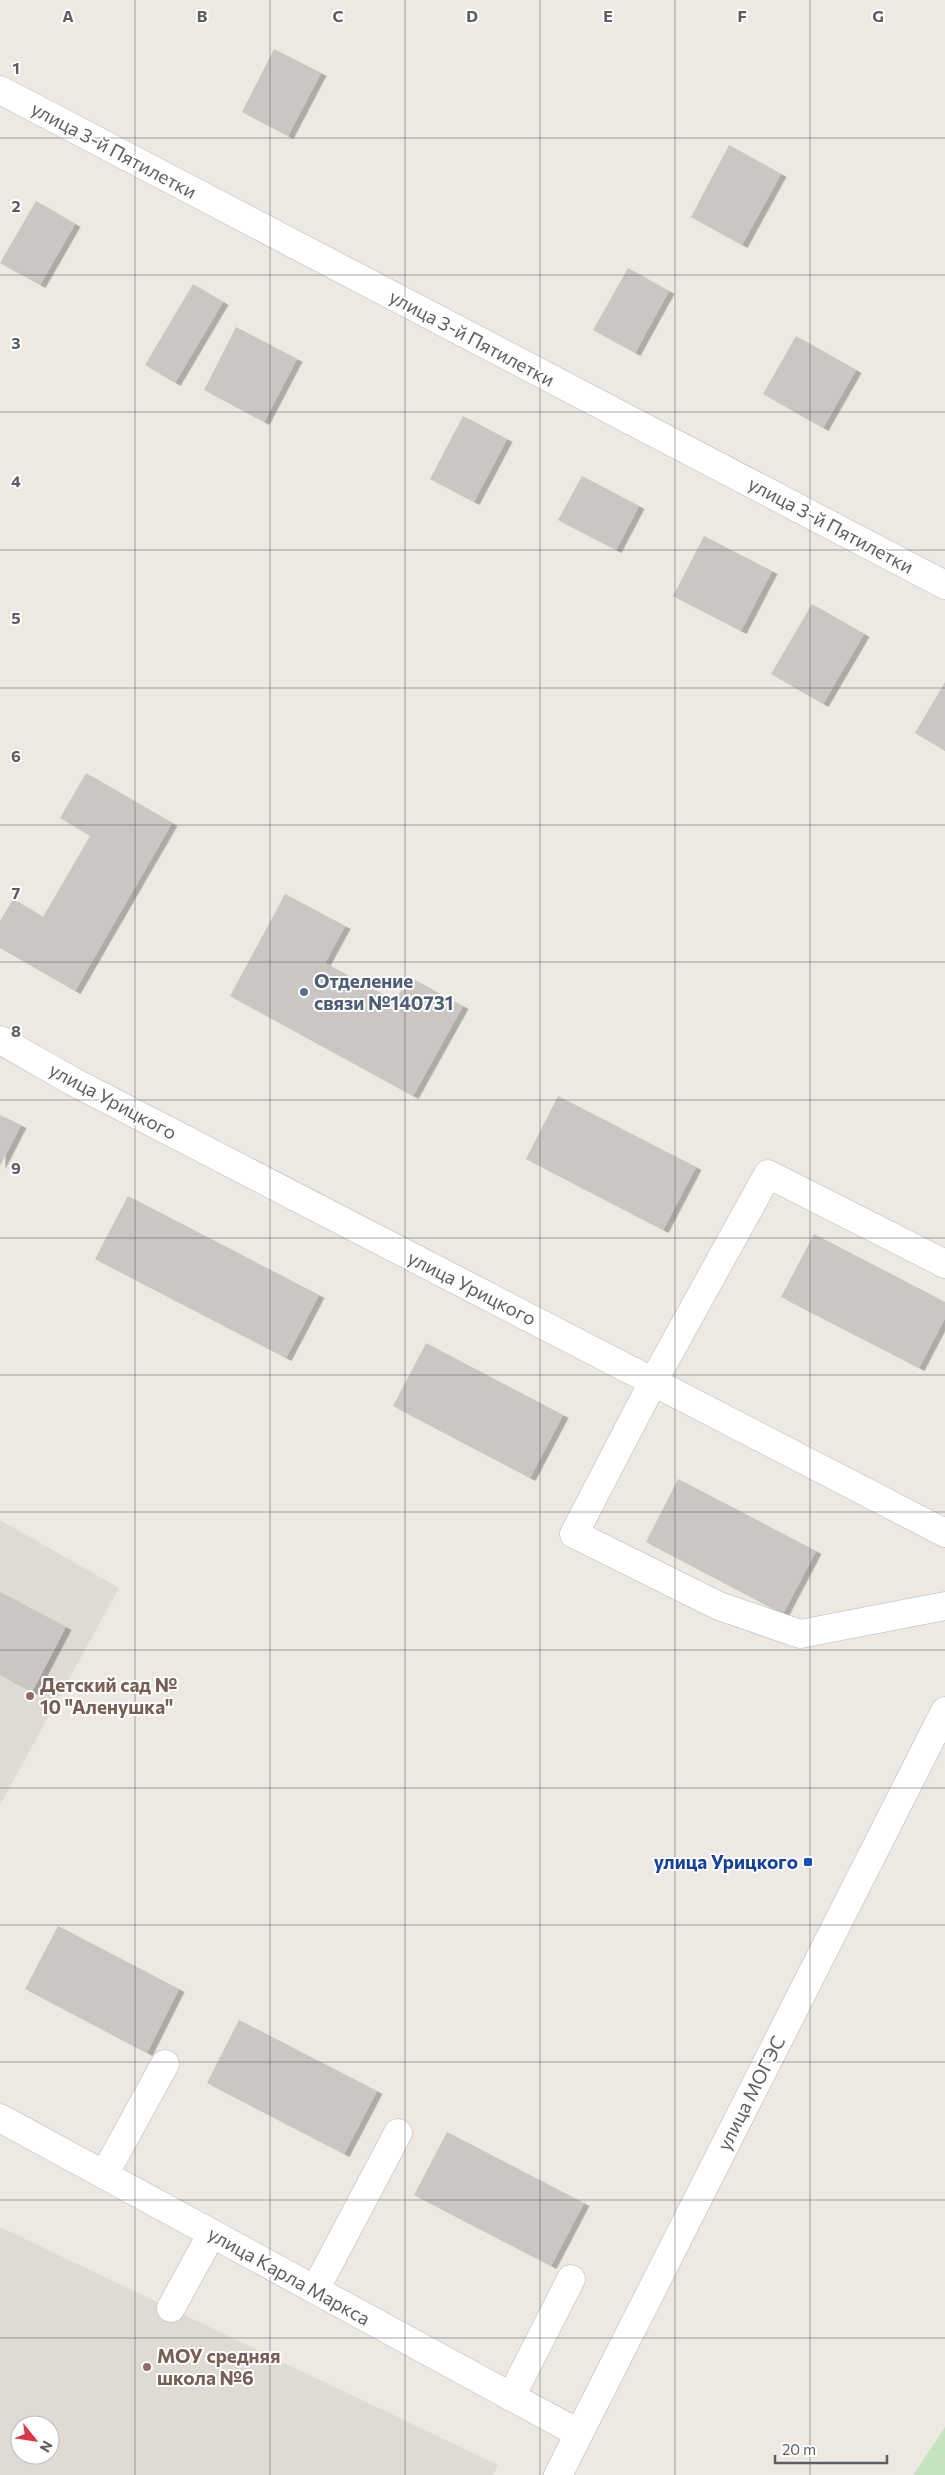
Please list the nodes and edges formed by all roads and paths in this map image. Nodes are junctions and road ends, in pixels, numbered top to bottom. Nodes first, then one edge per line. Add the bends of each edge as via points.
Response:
1 (0, 90) edge
2 (945, 584) edge
3 (0, 1040) edge
4 (945, 1264) edge
5 (653, 1382) junction
6 (945, 1533) edge
7 (945, 1606) edge
8 (945, 1711) edge
9 (165, 2064) dead end
10 (0, 2118) edge
11 (398, 2133) dead end
12 (104, 2175) junction
13 (212, 2234) junction
14 (571, 2279) dead end
15 (315, 2290) junction
16 (171, 2308) dead end
17 (511, 2397) junction
18 (578, 2433) junction
19 (558, 2475) edge

1 - 2 street, улица 3-й Пятилетки
3 - 5 street, улица Урицкого via 74,1082
4 - 5 street via 768,1174
5 - 6 street, улица Урицкого
5 - 7 street via 574,1534 719,1606 800,1634
8 - 18 street, улица МОГЭС
9 - 12 street
10 - 12 street, улица Карла Маркса
11 - 15 street
12 - 13 street, улица Карла Маркса
13 - 15 street, улица Карла Маркса
13 - 16 street
14 - 17 street
15 - 17 street, улица Карла Маркса
17 - 18 street, улица Карла Маркса
18 - 19 street, улица МОГЭС

